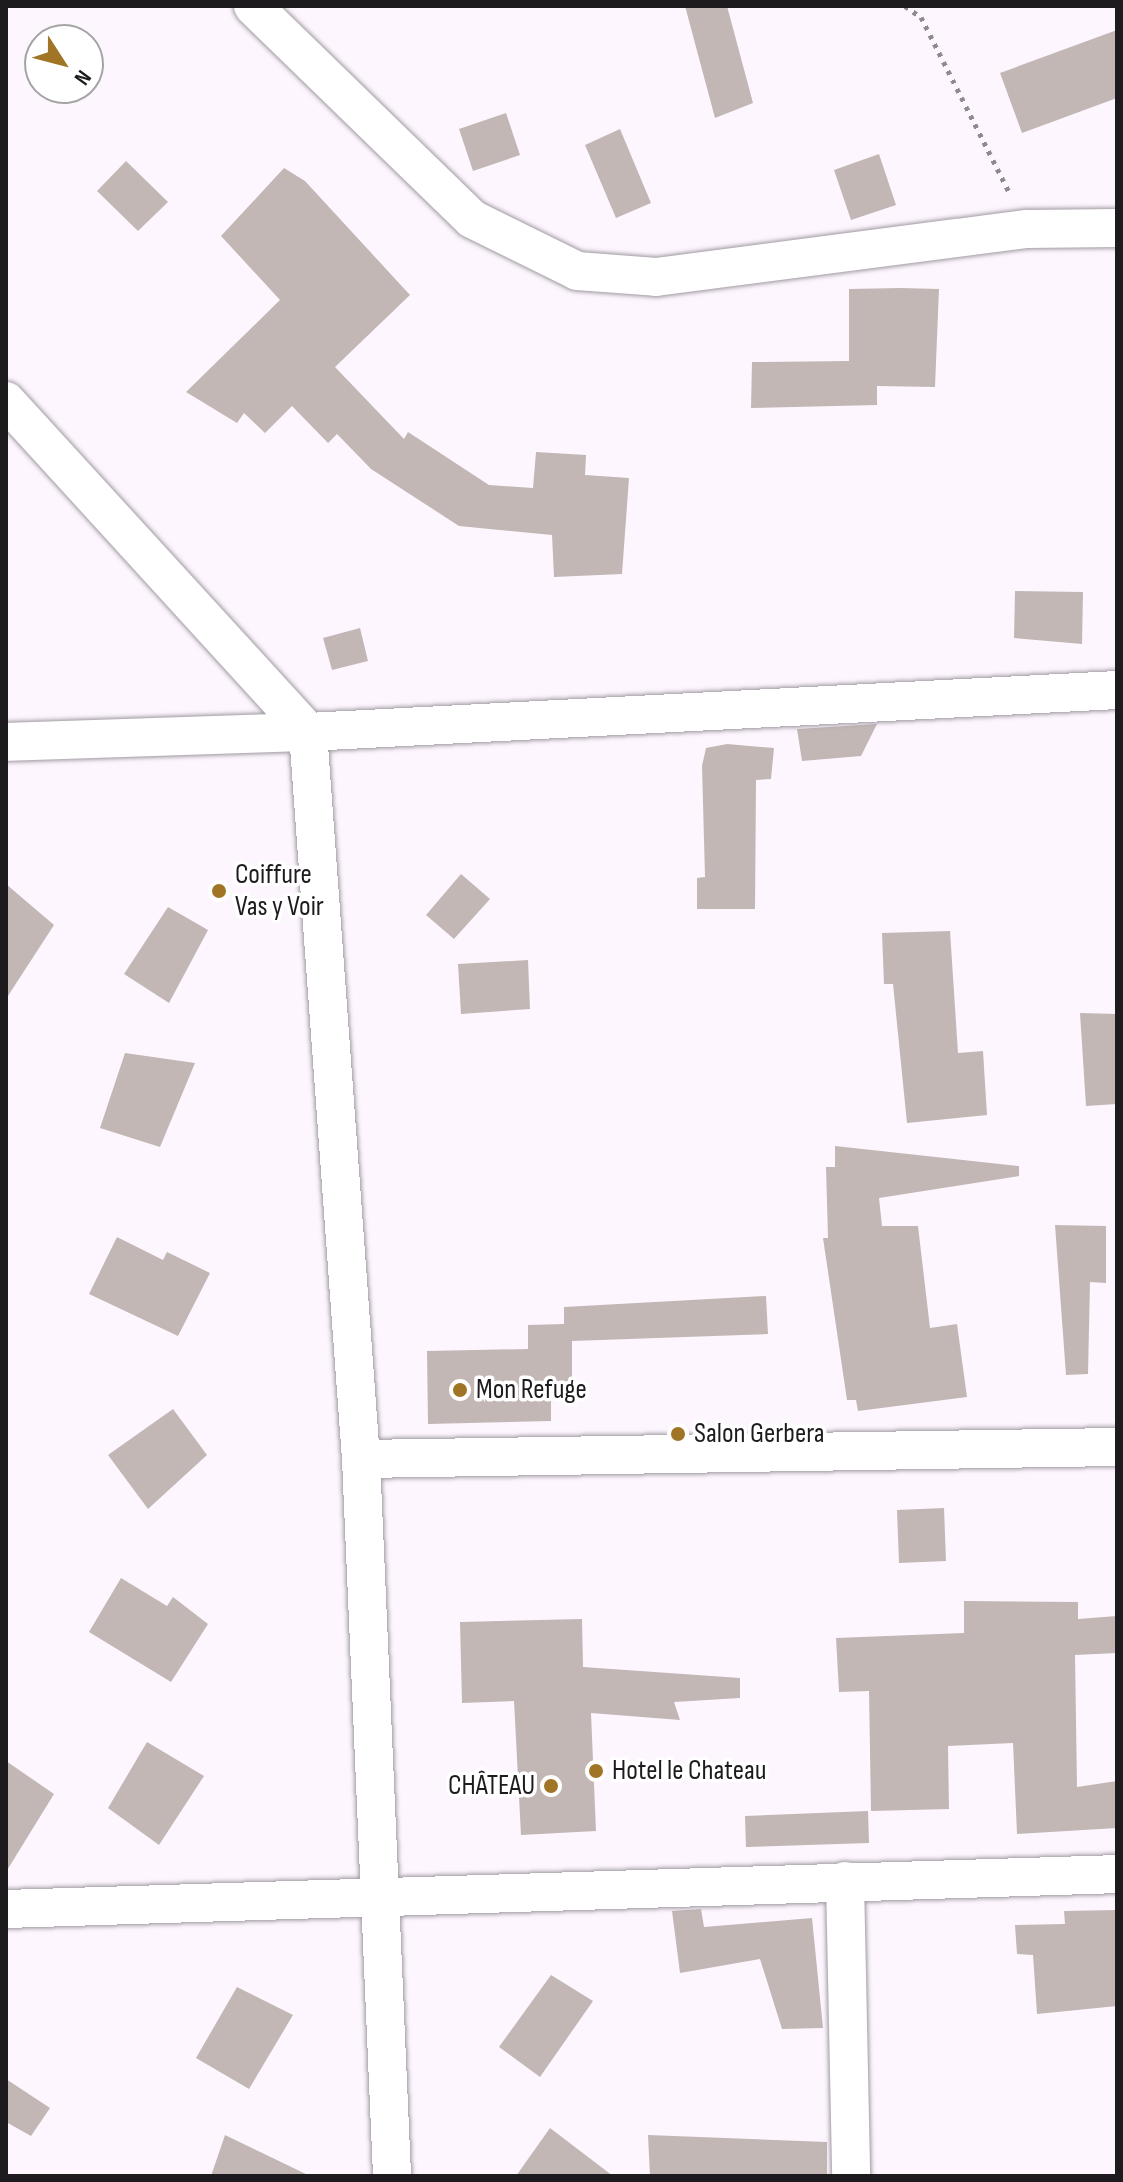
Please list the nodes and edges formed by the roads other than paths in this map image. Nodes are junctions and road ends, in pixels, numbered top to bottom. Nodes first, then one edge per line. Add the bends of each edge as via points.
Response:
1 (253, 6) edge
2 (1117, 228) edge
3 (6, 401) edge
4 (1117, 690) edge
5 (308, 732) junction
6 (6, 742) edge
7 (1117, 1447) edge
8 (361, 1459) junction
9 (1117, 1874) edge
10 (845, 1881) junction
11 (378, 1894) junction
12 (6, 1909) edge
13 (392, 2176) edge
14 (851, 2176) edge

1 - 2 street via 472,219 577,271 656,277 1027,229
3 - 5 street
4 - 5 street
5 - 6 street
5 - 8 street
7 - 8 street
8 - 11 street
9 - 10 street
10 - 11 street
10 - 14 street
11 - 12 street
11 - 13 street

